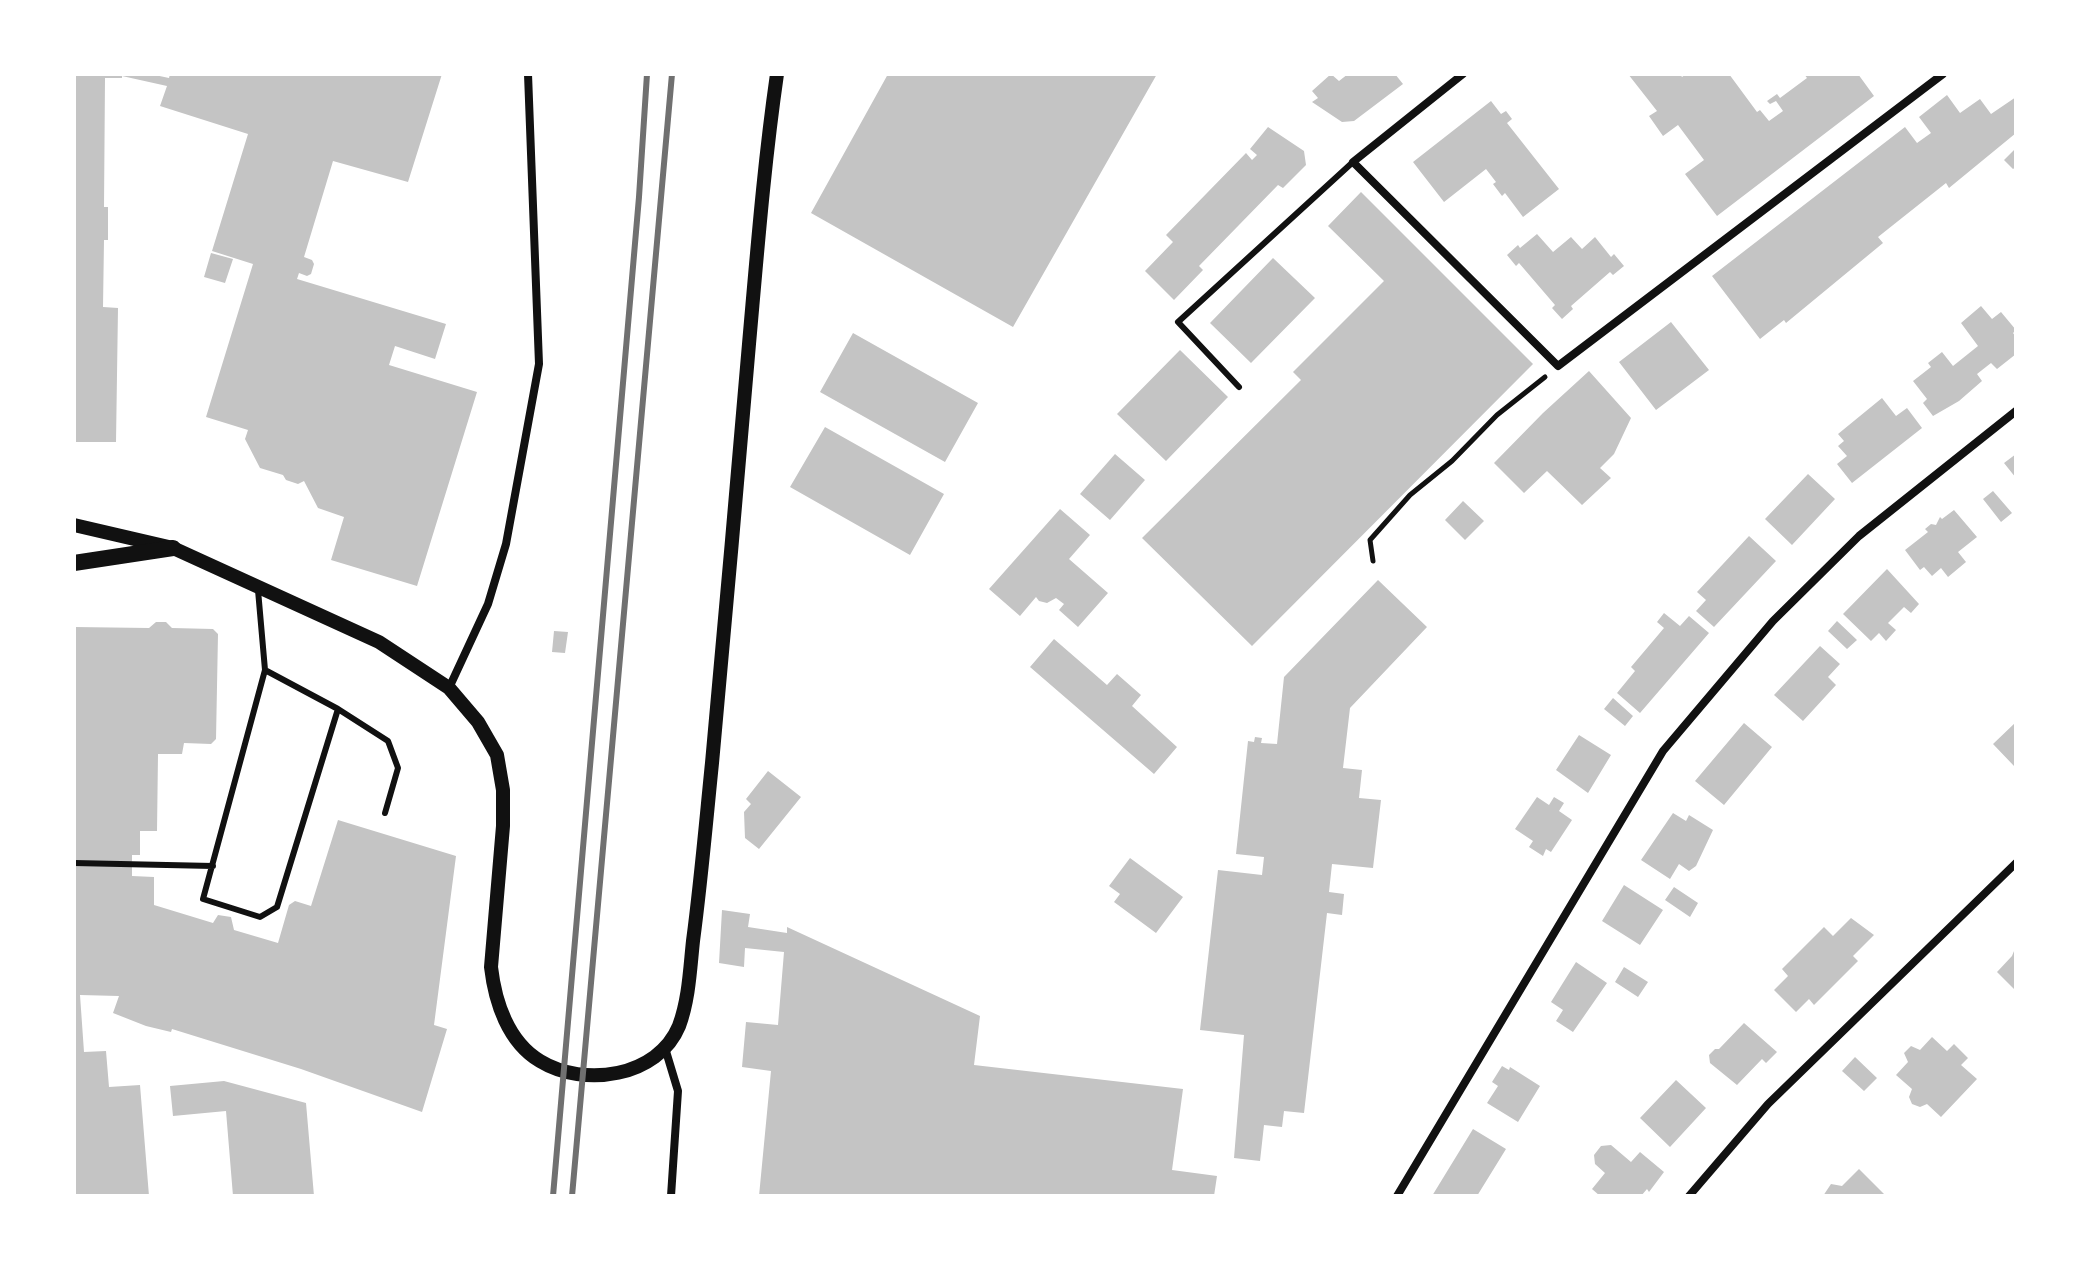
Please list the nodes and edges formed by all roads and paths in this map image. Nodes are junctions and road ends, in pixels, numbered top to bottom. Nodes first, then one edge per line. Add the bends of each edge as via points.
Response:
1 (528, 74) edge
2 (777, 74) edge
3 (1463, 74) edge
4 (1943, 74) edge
5 (1353, 162) junction
6 (1558, 366) junction
7 (1239, 387) dead end
8 (2016, 411) edge
9 (74, 525) edge
10 (173, 548) junction
11 (1373, 561) dead end
12 (74, 563) edge
13 (258, 586) junction
14 (265, 670) junction
15 (449, 688) junction
16 (338, 709) junction
17 (385, 813) dead end
18 (74, 863) edge
19 (2016, 863) edge
20 (213, 866) junction
21 (660, 1053) junction
22 (671, 1196) edge
23 (1397, 1196) edge
24 (1689, 1196) edge

1 - 15 street via 539,364 506,544 488,604
2 - 21 street via 701,876 686,999 678,1027
3 - 5 street
4 - 6 street
5 - 6 street
5 - 7 lane via 1178,322
6 - 11 path via 1410,495 1370,540
8 - 23 street via 1859,536 1773,621 1663,751
9 - 10 street
10 - 12 main road
10 - 13 street
13 - 14 lane
13 - 15 street via 379,642
14 - 16 lane
14 - 20 lane
15 - 21 street via 497,755 503,826 491,967 511,1032 524,1049 561,1071 601,1076 638,1066
16 - 17 lane via 388,741 398,768
16 - 20 lane via 277,907 260,917 203,899
18 - 20 lane
19 - 24 street via 1768,1104
21 - 22 street via 678,1091

